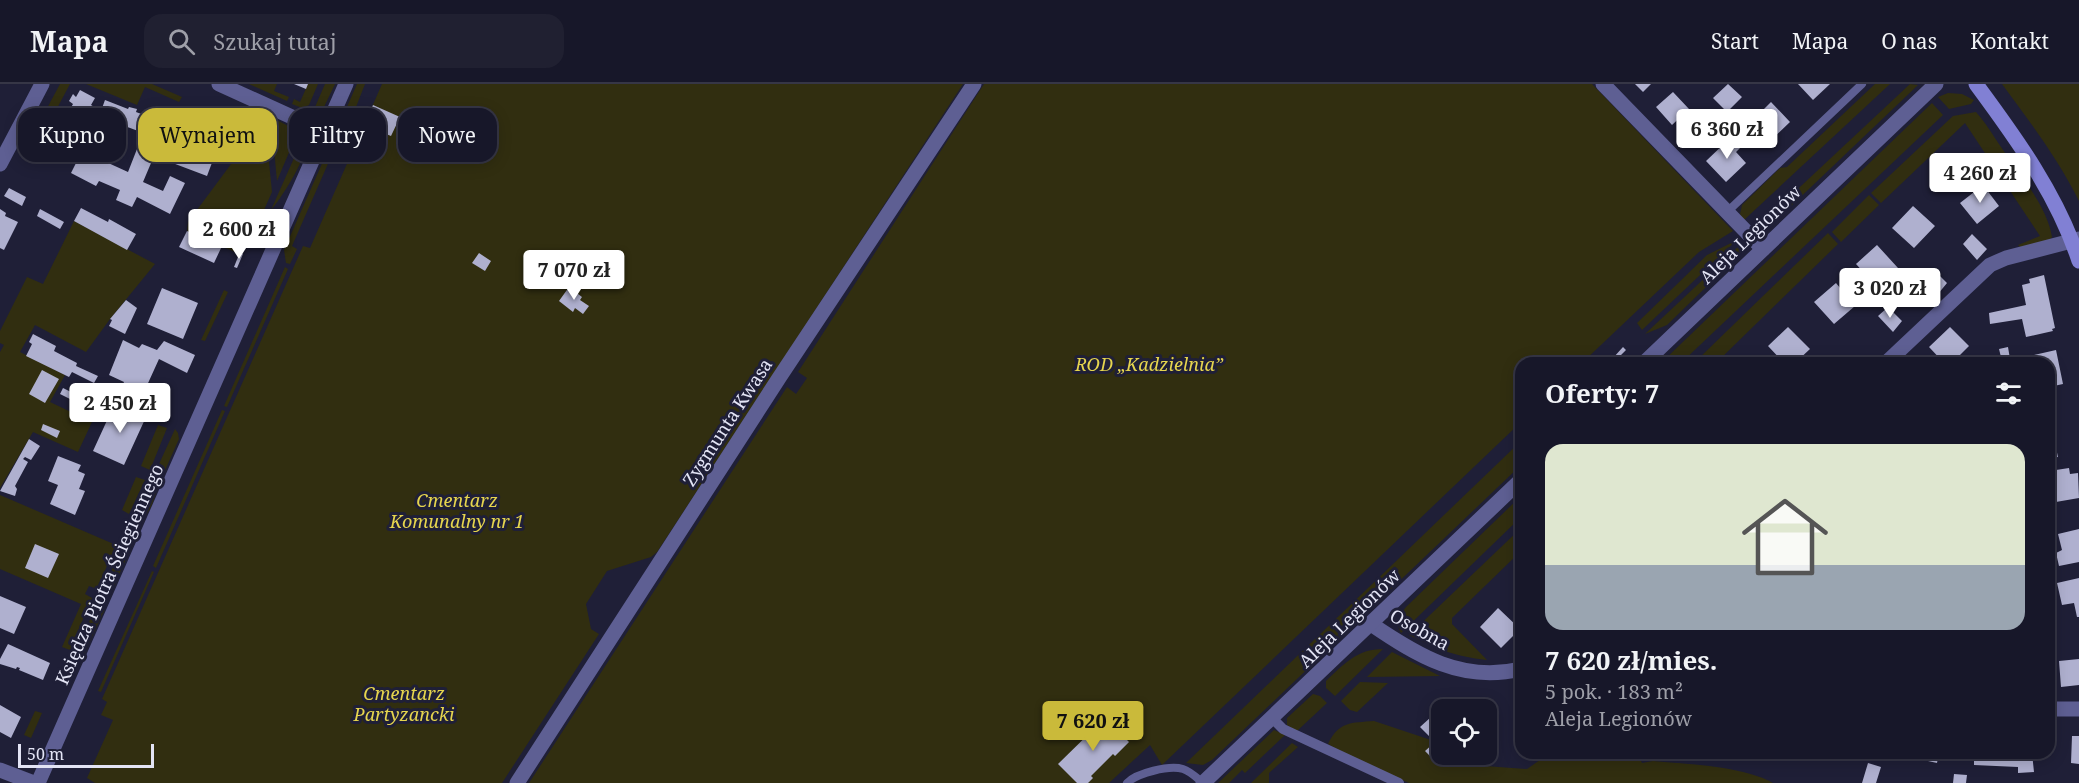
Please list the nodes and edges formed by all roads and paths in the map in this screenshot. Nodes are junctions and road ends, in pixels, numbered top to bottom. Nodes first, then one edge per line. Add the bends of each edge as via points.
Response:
1 (42, 84) edge
2 (219, 84) edge
3 (346, 84) edge
4 (974, 84) edge
5 (1603, 84) edge
6 (1862, 84) edge
7 (1936, 84) edge
8 (1976, 84) edge
9 (336, 108) edge
10 (289, 116) edge
11 (312, 162) edge
12 (0, 164) edge
13 (1727, 212) junction
14 (2075, 239) edge
15 (1762, 249) junction
16 (2079, 261) edge
17 (1650, 357) edge
18 (1892, 357) edge
19 (1515, 486) edge
20 (1371, 624) junction
21 (1515, 670) edge
22 (2055, 709) edge
23 (2079, 709) edge
24 (1272, 718) junction
25 (0, 770) edge
26 (36, 783) edge
27 (517, 783) edge
28 (1127, 783) edge
29 (1203, 783) edge
30 (1399, 783) edge

1 - 12 street
2 - 10 street
3 - 9 street, Księdza Piotra Ściegiennego
4 - 27 street, Zygmunta Kwasa
5 - 13 street
6 - 13 lane
7 - 15 street, Aleja Legionów
8 - 14 main road via 2044,184
11 - 26 street, Księdza Piotra Ściegiennego
13 - 15 street
14 - 16 main road
14 - 18 street via 1990,266
15 - 17 street, Aleja Legionów
19 - 20 street, Aleja Legionów
20 - 21 street, Osobna via 1439,664 1473,673
20 - 24 street, Aleja Legionów
22 - 23 street
24 - 29 street, Aleja Legionów
24 - 30 street via 1283,729
25 - 26 street
28 - 29 lane via 1141,774 1177,768

